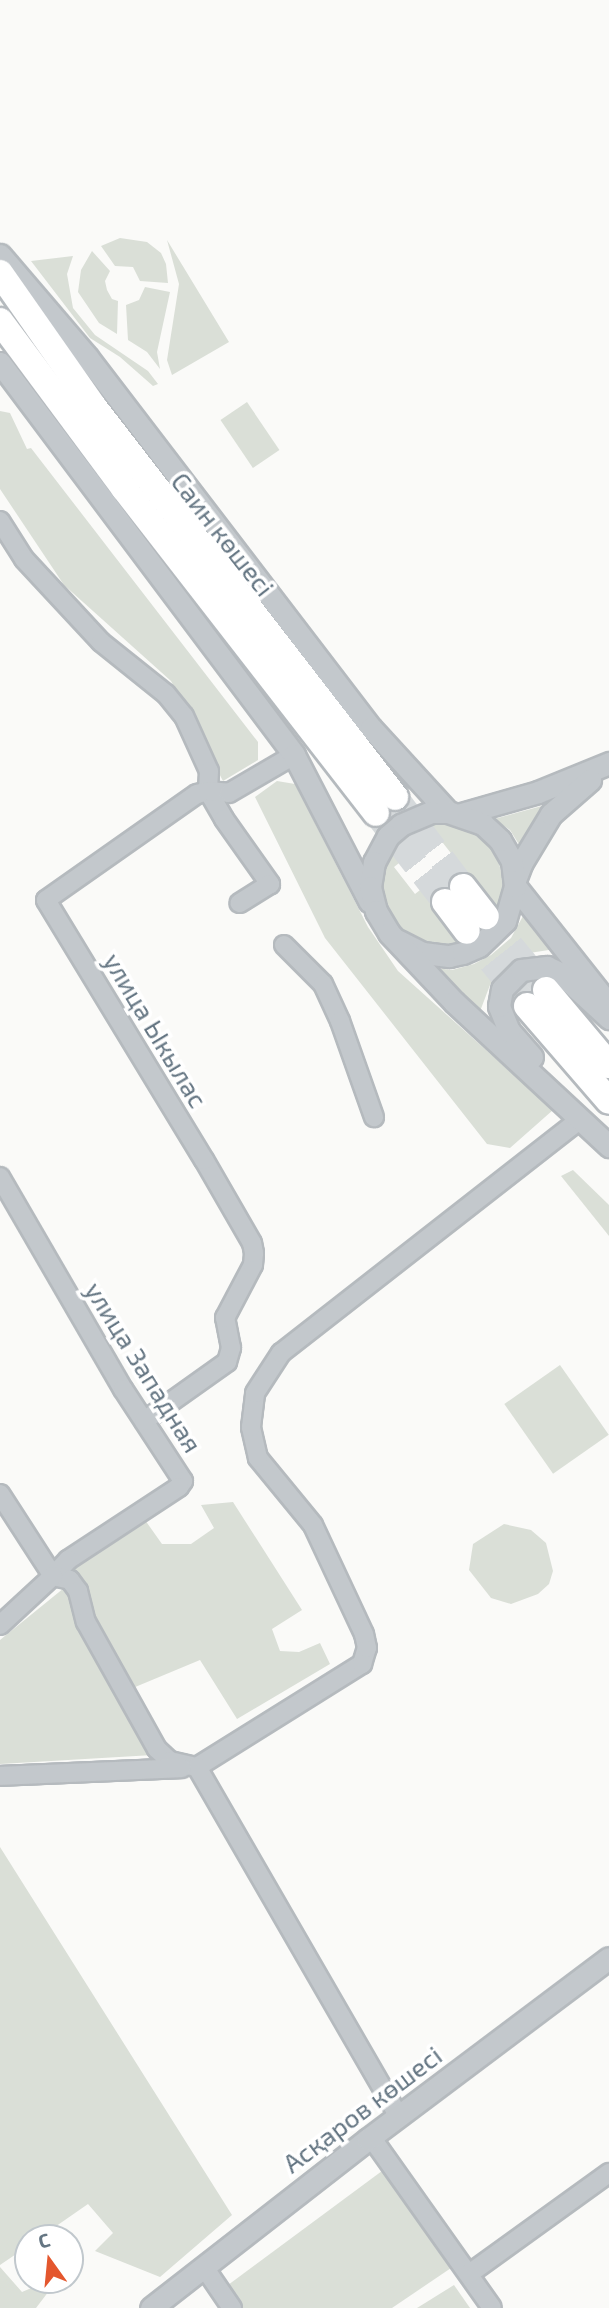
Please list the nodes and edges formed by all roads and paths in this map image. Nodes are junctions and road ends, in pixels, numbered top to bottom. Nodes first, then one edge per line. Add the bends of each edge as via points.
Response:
1 (0, 255) edge
2 (0, 274) edge
3 (0, 321) edge
4 (0, 363) edge
5 (0, 521) edge
6 (294, 755) junction
7 (609, 765) edge
8 (208, 791) junction
9 (454, 813) junction
10 (515, 883) junction
11 (454, 895) tunnel mouth
12 (240, 904) dead end
13 (382, 923) junction
14 (477, 923) tunnel mouth
15 (399, 941) junction
16 (284, 944) dead end
17 (609, 1007) edge
18 (609, 1018) edge
19 (609, 1065) edge
20 (609, 1101) edge
21 (374, 1117) dead end
22 (581, 1119) junction
23 (609, 1146) edge
24 (0, 1177) edge
25 (144, 1421) junction
26 (0, 1494) edge
27 (52, 1576) junction
28 (0, 1625) edge
29 (197, 1767) junction
30 (0, 1776) edge
31 (609, 1958) edge
32 (399, 2117) junction
33 (371, 2137) junction
34 (609, 2173) edge
35 (204, 2267) junction
36 (469, 2274) junction
37 (151, 2308) edge
38 (232, 2308) edge
39 (492, 2308) edge

1 - 9 street, Саин көшесі via 87,357 372,728
2 - 3 main road via 385,805 124,488
4 - 6 street
5 - 8 street via 24,559 101,642 166,694 184,716 209,771
6 - 8 street, улица Ыкылас via 229,793
6 - 13 street
7 - 9 street via 538,792
7 - 10 street via 551,814 522,862
8 - 12 street via 270,884
8 - 25 street, улица Ыкылас via 197,793 46,900 204,1160 254,1253 253,1265 225,1318 231,1348 227,1362
9 - 10 street via 483,824 500,840 512,862
9 - 13 street via 431,813 401,825 379,850 370,887
10 - 15 street via 505,921 479,946 436,956
10 - 17 street
11 - 14 main road
13 - 15 street
15 - 22 street via 454,1002
16 - 21 street via 323,984
18 - 22 street via 578,987 547,967 521,970 502,989 499,1006 509,1031
19 - 20 main road via 537,998
22 - 23 street
22 - 29 street via 281,1353 255,1393 251,1427 258,1458 313,1525 365,1634 367,1648 362,1664
24 - 25 street, улица Западная
25 - 27 street, улица Западная via 183,1480 179,1488 68,1560
26 - 27 street
27 - 28 street
27 - 29 street via 70,1580 78,1591 86,1622 157,1749 170,1761
29 - 30 street
29 - 32 street
31 - 32 street, Асқаров көшесі
32 - 33 street, Асқаров көшесі
33 - 35 street, Асқаров көшесі
33 - 36 street
34 - 36 street
35 - 37 street, Асқаров көшесі
35 - 38 street
36 - 39 street

